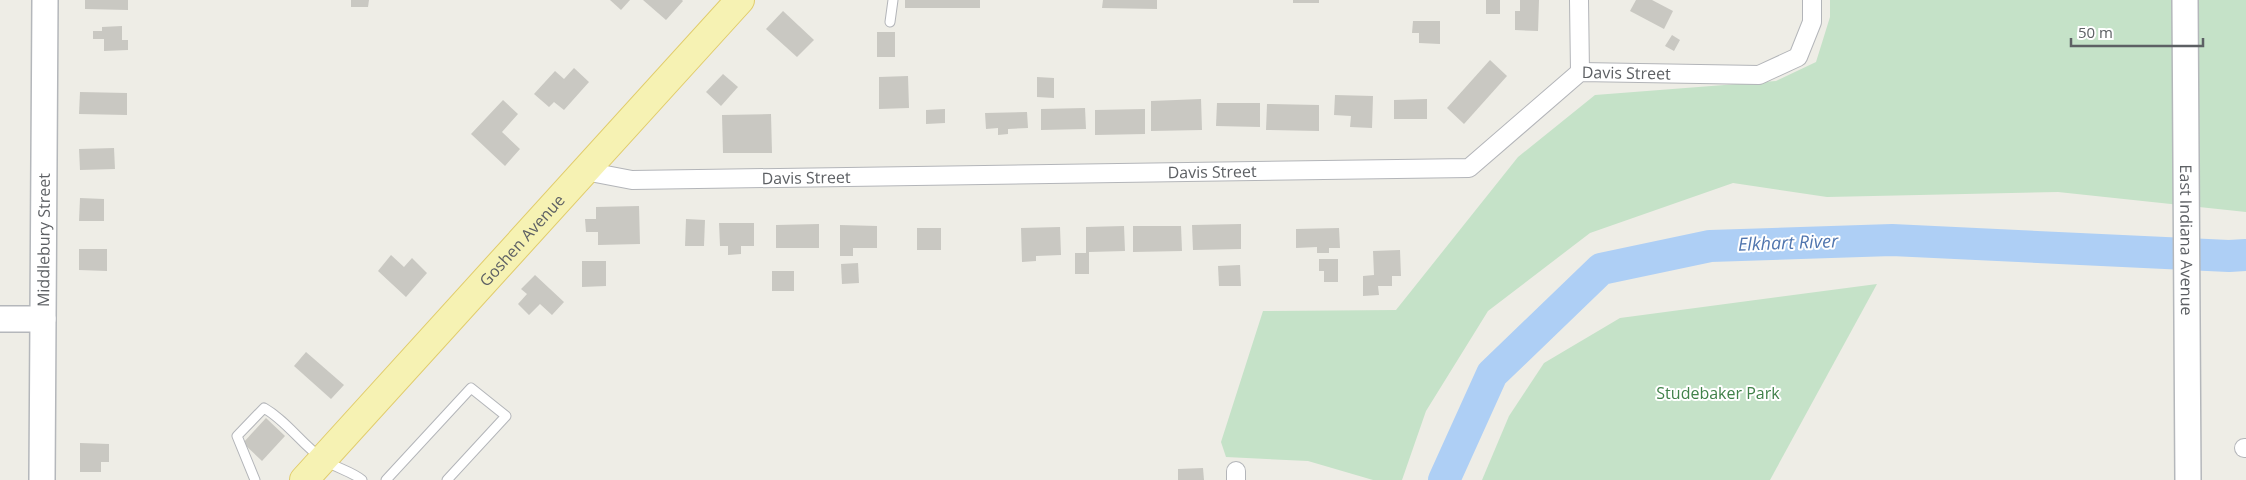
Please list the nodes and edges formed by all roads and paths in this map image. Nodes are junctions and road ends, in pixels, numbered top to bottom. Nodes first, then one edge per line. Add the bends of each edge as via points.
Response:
1 (45, 0) edge
2 (740, 0) edge
3 (892, 0) edge
4 (1579, 0) edge
5 (1812, 0) edge
6 (2185, 0) edge
7 (890, 22) dead end
8 (1580, 72) junction
9 (585, 171) junction
10 (0, 319) edge
11 (43, 319) junction
12 (323, 459) junction
13 (42, 480) edge
14 (255, 480) edge
15 (304, 480) edge
16 (362, 480) edge
17 (386, 480) edge
18 (447, 480) edge
19 (2188, 480) edge

1 - 11 street, Middlebury Street
2 - 9 main road, Goshen Avenue
3 - 7 lane
4 - 8 street
5 - 8 street, Davis Street via 1812,22 1798,57 1759,75
6 - 19 street, East Indiana Avenue
8 - 9 street, Davis Street via 1468,168 632,180
9 - 12 main road, Goshen Avenue
10 - 11 street
11 - 13 street, Middlebury Street
12 - 14 lane via 276,415 264,408 237,436
12 - 15 main road, Goshen Avenue
12 - 16 lane
17 - 18 lane via 472,388 506,416

